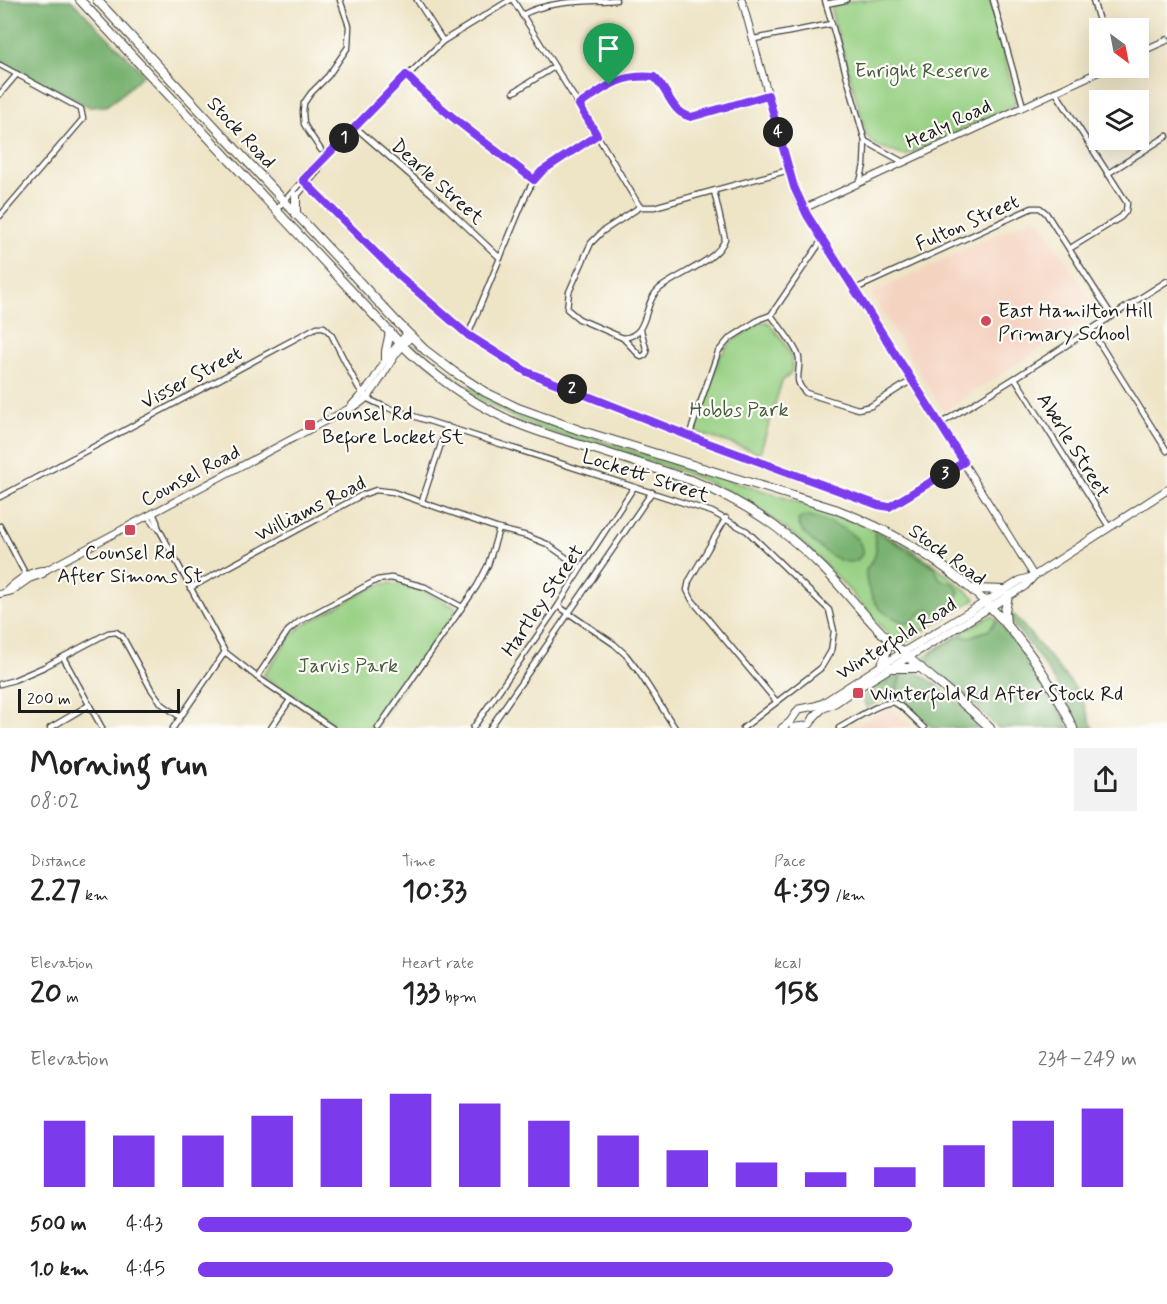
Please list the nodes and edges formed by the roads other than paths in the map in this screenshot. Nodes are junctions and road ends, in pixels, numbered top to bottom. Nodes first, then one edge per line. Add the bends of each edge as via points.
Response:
1 (80, 0) edge
2 (97, 0) edge
3 (340, 0) edge
4 (417, 0) edge
5 (512, 0) edge
6 (616, 0) edge
7 (742, 0) edge
8 (846, 0) edge
9 (993, 0) edge
10 (1093, 0) edge
11 (826, 2) edge
12 (522, 15) junction
13 (1098, 18) edge
14 (831, 24) junction
15 (754, 39) junction
16 (1167, 40) edge
17 (442, 41) junction
18 (1149, 48) edge
19 (0, 65) edge
20 (554, 67) junction
21 (17, 74) junction
22 (406, 75) junction
23 (1089, 76) edge
24 (1055, 91) junction
25 (514, 92) dead end
26 (0, 94) edge
27 (768, 95) junction
28 (579, 105) junction
29 (1023, 106) junction
30 (355, 127) junction
31 (597, 135) junction
32 (1167, 136) edge
33 (865, 141) junction
34 (321, 150) dead end
35 (903, 162) junction
36 (789, 170) junction
37 (1107, 174) junction
38 (534, 180) junction
39 (305, 182) junction
40 (860, 182) junction
41 (714, 191) junction
42 (296, 196) junction
43 (285, 204) junction
44 (640, 207) junction
45 (803, 208) junction
46 (278, 212) junction
47 (296, 215) junction
48 (0, 216) edge
49 (822, 240) junction
50 (1069, 249) junction
51 (500, 258) junction
52 (1167, 281) edge
53 (853, 290) junction
54 (771, 315) junction
55 (1112, 316) junction
56 (640, 330) junction
57 (1091, 330) junction
58 (390, 332) junction
59 (409, 335) junction
60 (468, 335) junction
61 (623, 338) junction
62 (401, 344) junction
63 (386, 358) junction
64 (1015, 378) junction
65 (912, 380) junction
66 (365, 395) junction
67 (940, 424) junction
68 (447, 426) junction
69 (689, 436) junction
70 (1167, 451) edge
71 (964, 462) junction
72 (634, 487) junction
73 (1167, 490) edge
74 (652, 492) junction
75 (0, 497) edge
76 (422, 501) junction
77 (151, 515) junction
78 (726, 518) junction
79 (0, 526) edge
80 (1109, 527) junction
81 (500, 529) junction
82 (581, 568) junction
83 (1034, 576) junction
84 (27, 577) junction
85 (190, 588) junction
86 (972, 589) junction
87 (2, 593) edge
88 (1006, 593) junction
89 (988, 605) junction
90 (558, 606) junction
91 (462, 607) junction
92 (569, 613) junction
93 (1006, 623) junction
94 (890, 641) junction
95 (225, 652) junction
96 (905, 655) junction
97 (63, 657) junction
98 (886, 666) junction
99 (921, 668) junction
100 (257, 677) junction
101 (0, 684) edge
102 (290, 700) junction
103 (776, 701) junction
104 (89, 705) junction
105 (806, 707) junction
106 (795, 716) junction
107 (180, 717) junction
108 (813, 722) edge
109 (801, 727) edge
110 (50, 728) edge
111 (102, 728) edge
112 (173, 728) edge
113 (271, 728) edge
114 (332, 728) edge
115 (378, 728) edge
116 (472, 728) edge
117 (490, 728) edge
118 (675, 728) edge
119 (743, 728) edge
120 (782, 728) edge
121 (839, 728) edge
122 (924, 728) edge
123 (990, 728) edge
124 (1073, 728) edge

1 - 46 highway, Stock Road
2 - 43 highway, Stock Road
3 - 34 street via 349,26 348,47 304,104 304,124
4 - 17 street
5 - 12 street
5 - 17 street
6 - 12 street via 547,5
7 - 15 street
8 - 11 street
9 - 29 street
10 - 13 street
11 - 14 street
12 - 20 street
14 - 15 street
14 - 33 street
15 - 27 street
16 - 18 street
17 - 22 street
19 - 21 street
20 - 25 street
20 - 28 street
21 - 26 street
21 - 48 street via 81,109 83,119
22 - 30 street
22 - 38 street via 445,112
23 - 24 street, Healy Road
24 - 29 street, Healy Road
24 - 37 street
27 - 28 street via 691,117 682,115 659,82 647,76 624,78
27 - 36 street
28 - 31 street
29 - 35 street, Healy Road
30 - 39 street
30 - 51 street, Dearle Street
31 - 38 street
31 - 44 street
32 - 37 street
33 - 35 street
33 - 40 street
35 - 40 street, Healy Road
36 - 41 street
36 - 45 street
37 - 50 street via 1127,203 1126,212
38 - 51 street
39 - 42 street
39 - 43 street
39 - 60 street via 397,274
40 - 45 street, Healy Road
41 - 44 street
41 - 56 street via 725,239 723,246 656,291
42 - 43 street
42 - 47 highway
43 - 46 street
43 - 47 highway, Stock Road
44 - 61 street via 591,243 569,292 567,309 579,319
45 - 49 street
46 - 58 highway, Stock Road
47 - 59 highway, Stock Road
49 - 53 street
49 - 54 street
50 - 53 street, Fulton Street via 1046,213 1032,208
50 - 55 street, Fulton Street
51 - 60 street
52 - 55 street
53 - 65 street
54 - 65 street via 797,351 797,379 806,393 858,409 871,406
54 - 69 street via 729,339 718,352
55 - 57 street
56 - 61 street via 631,338
56 - 61 street via 647,352 641,357
57 - 64 street
57 - 70 street
58 - 62 highway, Stock Road
58 - 63 highway
59 - 62 street, Counsel Road
59 - 86 highway, Stock Road via 470,383 518,408 855,517 922,552
60 - 69 street via 527,372
62 - 63 street, Counsel Road
62 - 66 street, Counsel Road
62 - 94 highway, Stock Road via 460,392 506,418 691,480 746,507 809,555
63 - 66 street, Counsel Road
64 - 67 street
64 - 80 street, Aberle Street
65 - 67 street
66 - 68 street, Lockett Street via 385,406
66 - 75 street, Visser Street via 331,334 324,327 317,327
66 - 77 street, Counsel Road via 348,409
67 - 71 street
68 - 72 street, Lockett Street
68 - 76 street
69 - 71 street via 889,507
71 - 83 street
72 - 74 street, Lockett Street
72 - 82 street, Hartley Street
73 - 80 main road, Winterfold Road
74 - 78 street, Lockett Street
74 - 92 street, Hartley Street
76 - 81 street, Williams Road
76 - 85 street, Williams Road via 376,490 362,495
77 - 84 street, Counsel Road
77 - 85 street
78 - 103 street via 687,590
78 - 103 street, Lockett Street via 747,531 829,610 834,631 831,651 821,668
79 - 84 street
80 - 83 main road, Winterfold Road
81 - 82 street, Williams Road via 547,544
81 - 91 street via 488,565
82 - 90 street, Hartley Street
83 - 88 main road, Winterfold Road via 1024,586
84 - 87 street, Counsel Road via 12,591
85 - 95 street
86 - 88 highway
86 - 89 highway, Stock Road
88 - 89 main road, Winterfold Road
88 - 93 highway
89 - 93 highway, Stock Road
89 - 96 main road, Winterfold Road
90 - 92 street
90 - 116 street, Hartley Street
91 - 100 street via 424,587 391,578 377,580 300,621 288,631
91 - 115 street
92 - 117 street, Hartley Street
92 - 118 street via 626,655
93 - 124 highway, Stock Road via 1045,675
94 - 96 highway, Stock Road
94 - 98 highway
95 - 100 street
95 - 107 street
96 - 98 main road, Winterfold Road
96 - 99 highway, Stock Road
97 - 101 street
97 - 104 street
97 - 107 street via 116,632 162,704
98 - 99 highway
98 - 105 main road, Winterfold Road via 824,703
98 - 108 main road, Winterfold Road via 822,709
99 - 123 highway, Stock Road
100 - 102 street
102 - 113 street
102 - 114 street
103 - 119 street
104 - 110 street
104 - 111 street
105 - 106 main road
105 - 108 main road via 811,710
106 - 109 main road
106 - 120 main road
107 - 112 street
108 - 109 main road
121 - 122 street via 889,702

